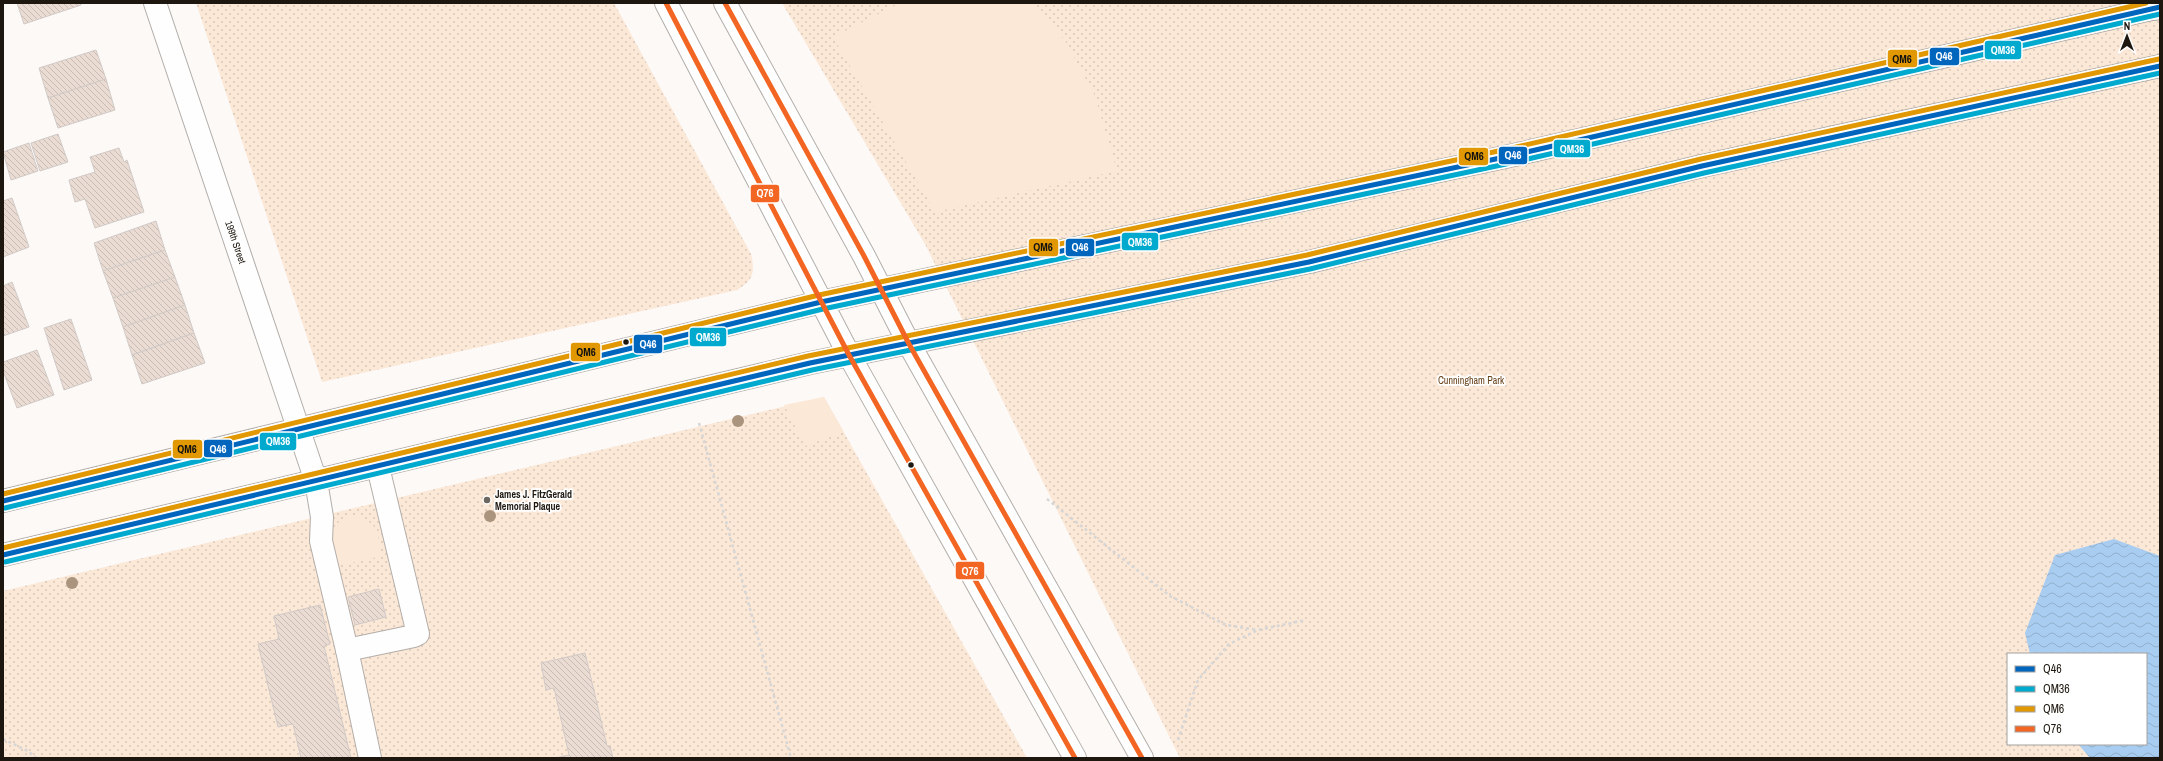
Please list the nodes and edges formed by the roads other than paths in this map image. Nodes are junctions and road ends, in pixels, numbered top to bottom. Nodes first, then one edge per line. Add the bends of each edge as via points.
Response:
1 (155, 3) edge
2 (666, 3) edge
3 (725, 3) edge
4 (2158, 7) edge
5 (2160, 66) edge
6 (879, 289) junction
7 (821, 302) junction
8 (909, 344) junction
9 (848, 355) junction
10 (299, 428) junction
11 (378, 467) junction
12 (316, 481) junction
13 (3, 501) edge
14 (3, 555) edge
15 (347, 650) junction
16 (1137, 749) edge
17 (370, 758) edge
18 (1075, 758) edge
19 (1152, 758) edge

1 - 10 main road, 199th Street
2 - 7 main road
3 - 6 main road via 864,256
4 - 6 main road via 1505,157
5 - 8 main road via 1702,166 1309,262
6 - 7 main road
6 - 8 main road
7 - 9 main road
7 - 10 main road
8 - 9 main road
8 - 16 main road
9 - 11 main road
9 - 18 main road
10 - 12 main road, 199th Street
10 - 13 main road
11 - 12 main road
11 - 15 main road via 418,634
12 - 14 main road
12 - 15 main road, 199th Street via 322,517 321,541
15 - 17 main road, 199th Street
16 - 19 main road

